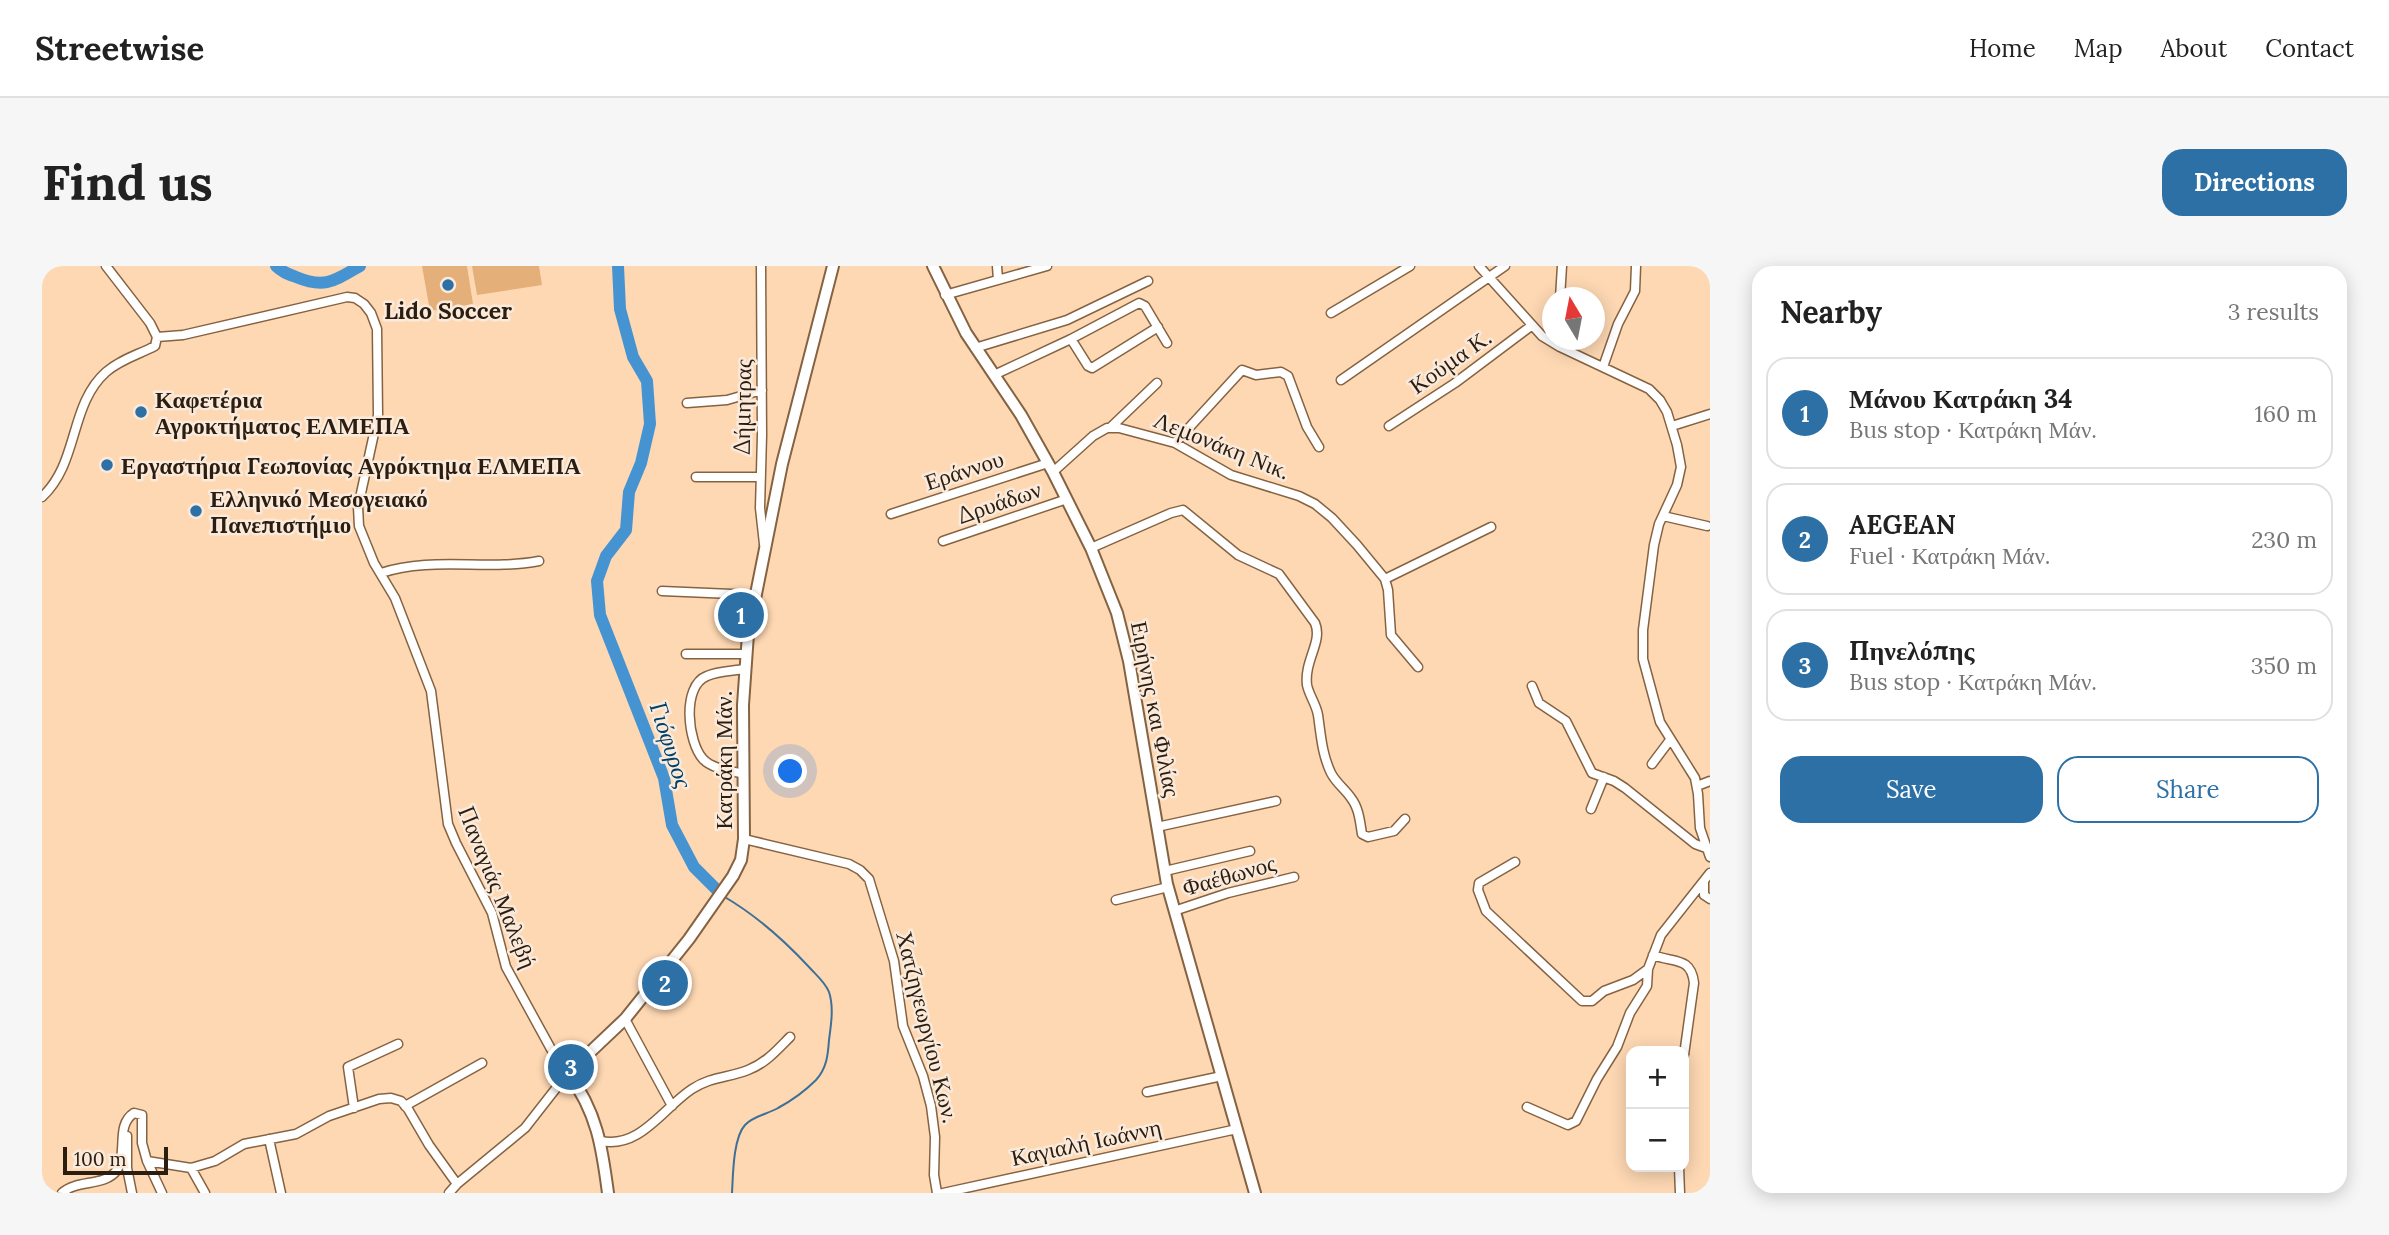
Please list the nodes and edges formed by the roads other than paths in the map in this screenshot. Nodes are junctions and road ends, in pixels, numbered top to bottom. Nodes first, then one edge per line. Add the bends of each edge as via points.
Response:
1 (106, 266) edge
2 (761, 266) edge
3 (833, 266) edge
4 (933, 266) edge
5 (997, 266) edge
6 (1043, 266) edge
7 (1410, 266) edge
8 (1479, 266) edge
9 (1505, 266) edge
10 (1562, 266) edge
11 (1636, 266) edge
12 (1489, 278) junction
13 (998, 280) junction
14 (1148, 281) dead end
15 (1561, 287) edge
16 (946, 295) junction
17 (1331, 313) dead end
18 (1531, 326) junction
19 (1158, 327) junction
20 (1542, 336) edge
21 (157, 337) junction
22 (1071, 340) junction
23 (1167, 343) dead end
24 (975, 348) junction
25 (1573, 350) edge
26 (1603, 367) junction
27 (994, 376) junction
28 (1341, 380) dead end
29 (1157, 383) dead end
30 (762, 390) junction
31 (687, 403) dead end
32 (1710, 414) edge
33 (1389, 426) dead end
34 (1672, 426) junction
35 (1111, 428) junction
36 (1175, 443) junction
37 (1319, 447) dead end
38 (1051, 468) junction
39 (696, 477) dead end
40 (760, 477) junction
41 (42, 497) edge
42 (1067, 499) junction
43 (891, 514) dead end
44 (1663, 516) junction
45 (1707, 526) dead end
46 (1491, 527) dead end
47 (943, 541) dead end
48 (764, 547) junction
49 (1091, 548) junction
50 (539, 561) dead end
51 (381, 573) junction
52 (1385, 579) junction
53 (662, 591) dead end
54 (755, 595) junction
55 (685, 654) dead end
56 (746, 654) junction
57 (1418, 667) dead end
58 (744, 669) junction
59 (1532, 686) dead end
60 (1670, 740) junction
61 (1651, 764) dead end
62 (744, 774) junction
63 (1604, 777) junction
64 (1710, 781) edge
65 (1697, 786) junction
66 (1276, 801) dead end
67 (1591, 809) dead end
68 (1405, 819) dead end
69 (1157, 827) junction
70 (744, 839) junction
71 (1706, 843) edge
72 (1250, 851) dead end
73 (1710, 858) edge
74 (1515, 862) dead end
75 (1164, 872) junction
76 (1710, 873) edge
77 (1294, 877) dead end
78 (1704, 882) junction
79 (1168, 887) junction
80 (1116, 900) dead end
81 (1710, 900) edge
82 (1174, 911) junction
83 (1653, 955) junction
84 (1648, 969) junction
85 (625, 1018) junction
86 (790, 1037) dead end
87 (398, 1044) dead end
88 (1685, 1046) edge
89 (482, 1063) dead end
90 (568, 1073) junction
91 (1222, 1076) junction
92 (1147, 1092) dead end
93 (405, 1106) junction
94 (672, 1106) junction
95 (1527, 1107) dead end
96 (354, 1108) junction
97 (1237, 1129) junction
98 (123, 1135) junction
99 (270, 1139) junction
100 (601, 1141) junction
101 (147, 1161) junction
102 (191, 1168) junction
103 (1679, 1172) edge
104 (457, 1184) junction
105 (62, 1193) edge
106 (132, 1193) edge
107 (162, 1193) edge
108 (205, 1193) edge
109 (281, 1193) edge
110 (449, 1193) edge
111 (608, 1193) edge
112 (937, 1193) edge
113 (943, 1193) edge
114 (1255, 1193) edge
115 (1680, 1193) edge

1 - 21 street
2 - 30 street, Δήμητρας
3 - 48 street, Κατράκη Μάν.
4 - 16 street, Ειρήνης και Φιλίας
5 - 13 street
6 - 13 street
7 - 17 street
8 - 12 street
9 - 12 street
10 - 15 street
11 - 26 street via 1635,291
12 - 18 street
12 - 28 street
13 - 16 street
14 - 24 street via 1067,320
16 - 24 street, Ειρήνης και Φιλίας
18 - 20 street
18 - 33 street, Κούμα Κ.
19 - 22 street via 1146,306 1139,303
19 - 22 street via 1092,368
19 - 23 street
21 - 41 street via 155,346 122,361 97,381 82,409 61,474
21 - 51 street, Παναγιάς Μαλεβή via 347,297 364,304 377,329 378,415 358,507 359,526
22 - 27 street
24 - 27 street, Ειρήνης και Φιλίας
25 - 26 street
26 - 34 street via 1653,392
27 - 38 street, Ειρήνης και Φιλίας
29 - 35 street
30 - 31 street via 727,400
30 - 40 street, Δήμητρας
32 - 34 street
34 - 44 street via 1681,471
35 - 36 street, Λεμονάκη Νικ.
35 - 38 street via 1088,439
36 - 37 street via 1242,370 1288,376
36 - 52 street, Λεμονάκη Νικ. via 1231,475 1320,507
38 - 42 street, Ειρήνης και Φιλίας
38 - 43 street, Εράννου
39 - 40 street
40 - 48 street, Δήμητρας
42 - 47 street, Δρυάδων
42 - 49 street, Ειρήνης και Φιλίας
44 - 45 street
44 - 60 street via 1653,551 1642,651 1658,717
46 - 52 street
48 - 54 street, Κατράκη Μάν.
49 - 68 street via 1183,510 1238,555 1279,574 1318,631 1309,656 1307,684 1318,715 1321,748 1337,783 1354,803 1362,834 1390,832
49 - 69 street, Ειρήνης και Φιλίας via 1125,644
50 - 51 street via 422,565
51 - 90 street, Παναγιάς Μαλεβή via 409,630 431,691 448,824 492,913 506,967
52 - 57 street via 1391,635
53 - 54 street
54 - 56 street, Κατράκη Μάν.
55 - 56 street
56 - 58 street, Κατράκη Μάν.
58 - 62 street, Κατράκη Μάν.
58 - 62 street via 706,676 694,685 688,704 696,747 704,761
59 - 63 street via 1539,703 1566,721 1591,771
60 - 61 street
60 - 65 street
62 - 70 street, Κατράκη Μάν.
63 - 67 street
63 - 71 street via 1625,788 1695,844
64 - 65 street
65 - 71 street via 1700,828
66 - 69 street
69 - 75 street, Ειρήνης και Φιλίας
70 - 85 street, Κατράκη Μάν. via 733,877
70 - 112 street, Χατζηγεωργίου Κων. via 849,864 868,877 894,961 904,1026 929,1098
71 - 73 street
72 - 75 street
74 - 84 street via 1479,883 1480,901 1497,923 1576,997 1592,1001
75 - 79 street, Ειρήνης και Φιλίας
76 - 78 street
77 - 82 street, Φαέθωνος
78 - 81 street via 1704,895
78 - 83 street via 1667,927
79 - 80 street
79 - 82 street, Ειρήνης και Φιλίας
82 - 91 street, Ειρήνης και Φιλίας
83 - 84 street
83 - 88 street via 1683,963 1693,972
84 - 95 street via 1647,986 1573,1124
85 - 90 street, Κατράκη Μάν.
85 - 94 street
86 - 94 street via 769,1059 747,1071 715,1077
87 - 96 street via 348,1067
89 - 93 street
90 - 100 street via 594,1116
90 - 104 street via 525,1128
91 - 92 street
91 - 97 street, Ειρήνης και Φιλίας
93 - 96 street via 391,1098
93 - 104 street
94 - 100 street via 623,1141
96 - 99 street via 296,1134
97 - 113 street, Καγιαλή Ιωάννη
97 - 114 street, Ειρήνης και Φιλίας
98 - 101 street via 129,1116 142,1115
98 - 105 street via 120,1163 111,1175
98 - 106 street via 127,1136
99 - 102 street via 244,1144 215,1161
99 - 109 street
100 - 111 street
101 - 102 street
101 - 107 street
102 - 108 street
103 - 115 street
104 - 110 street

